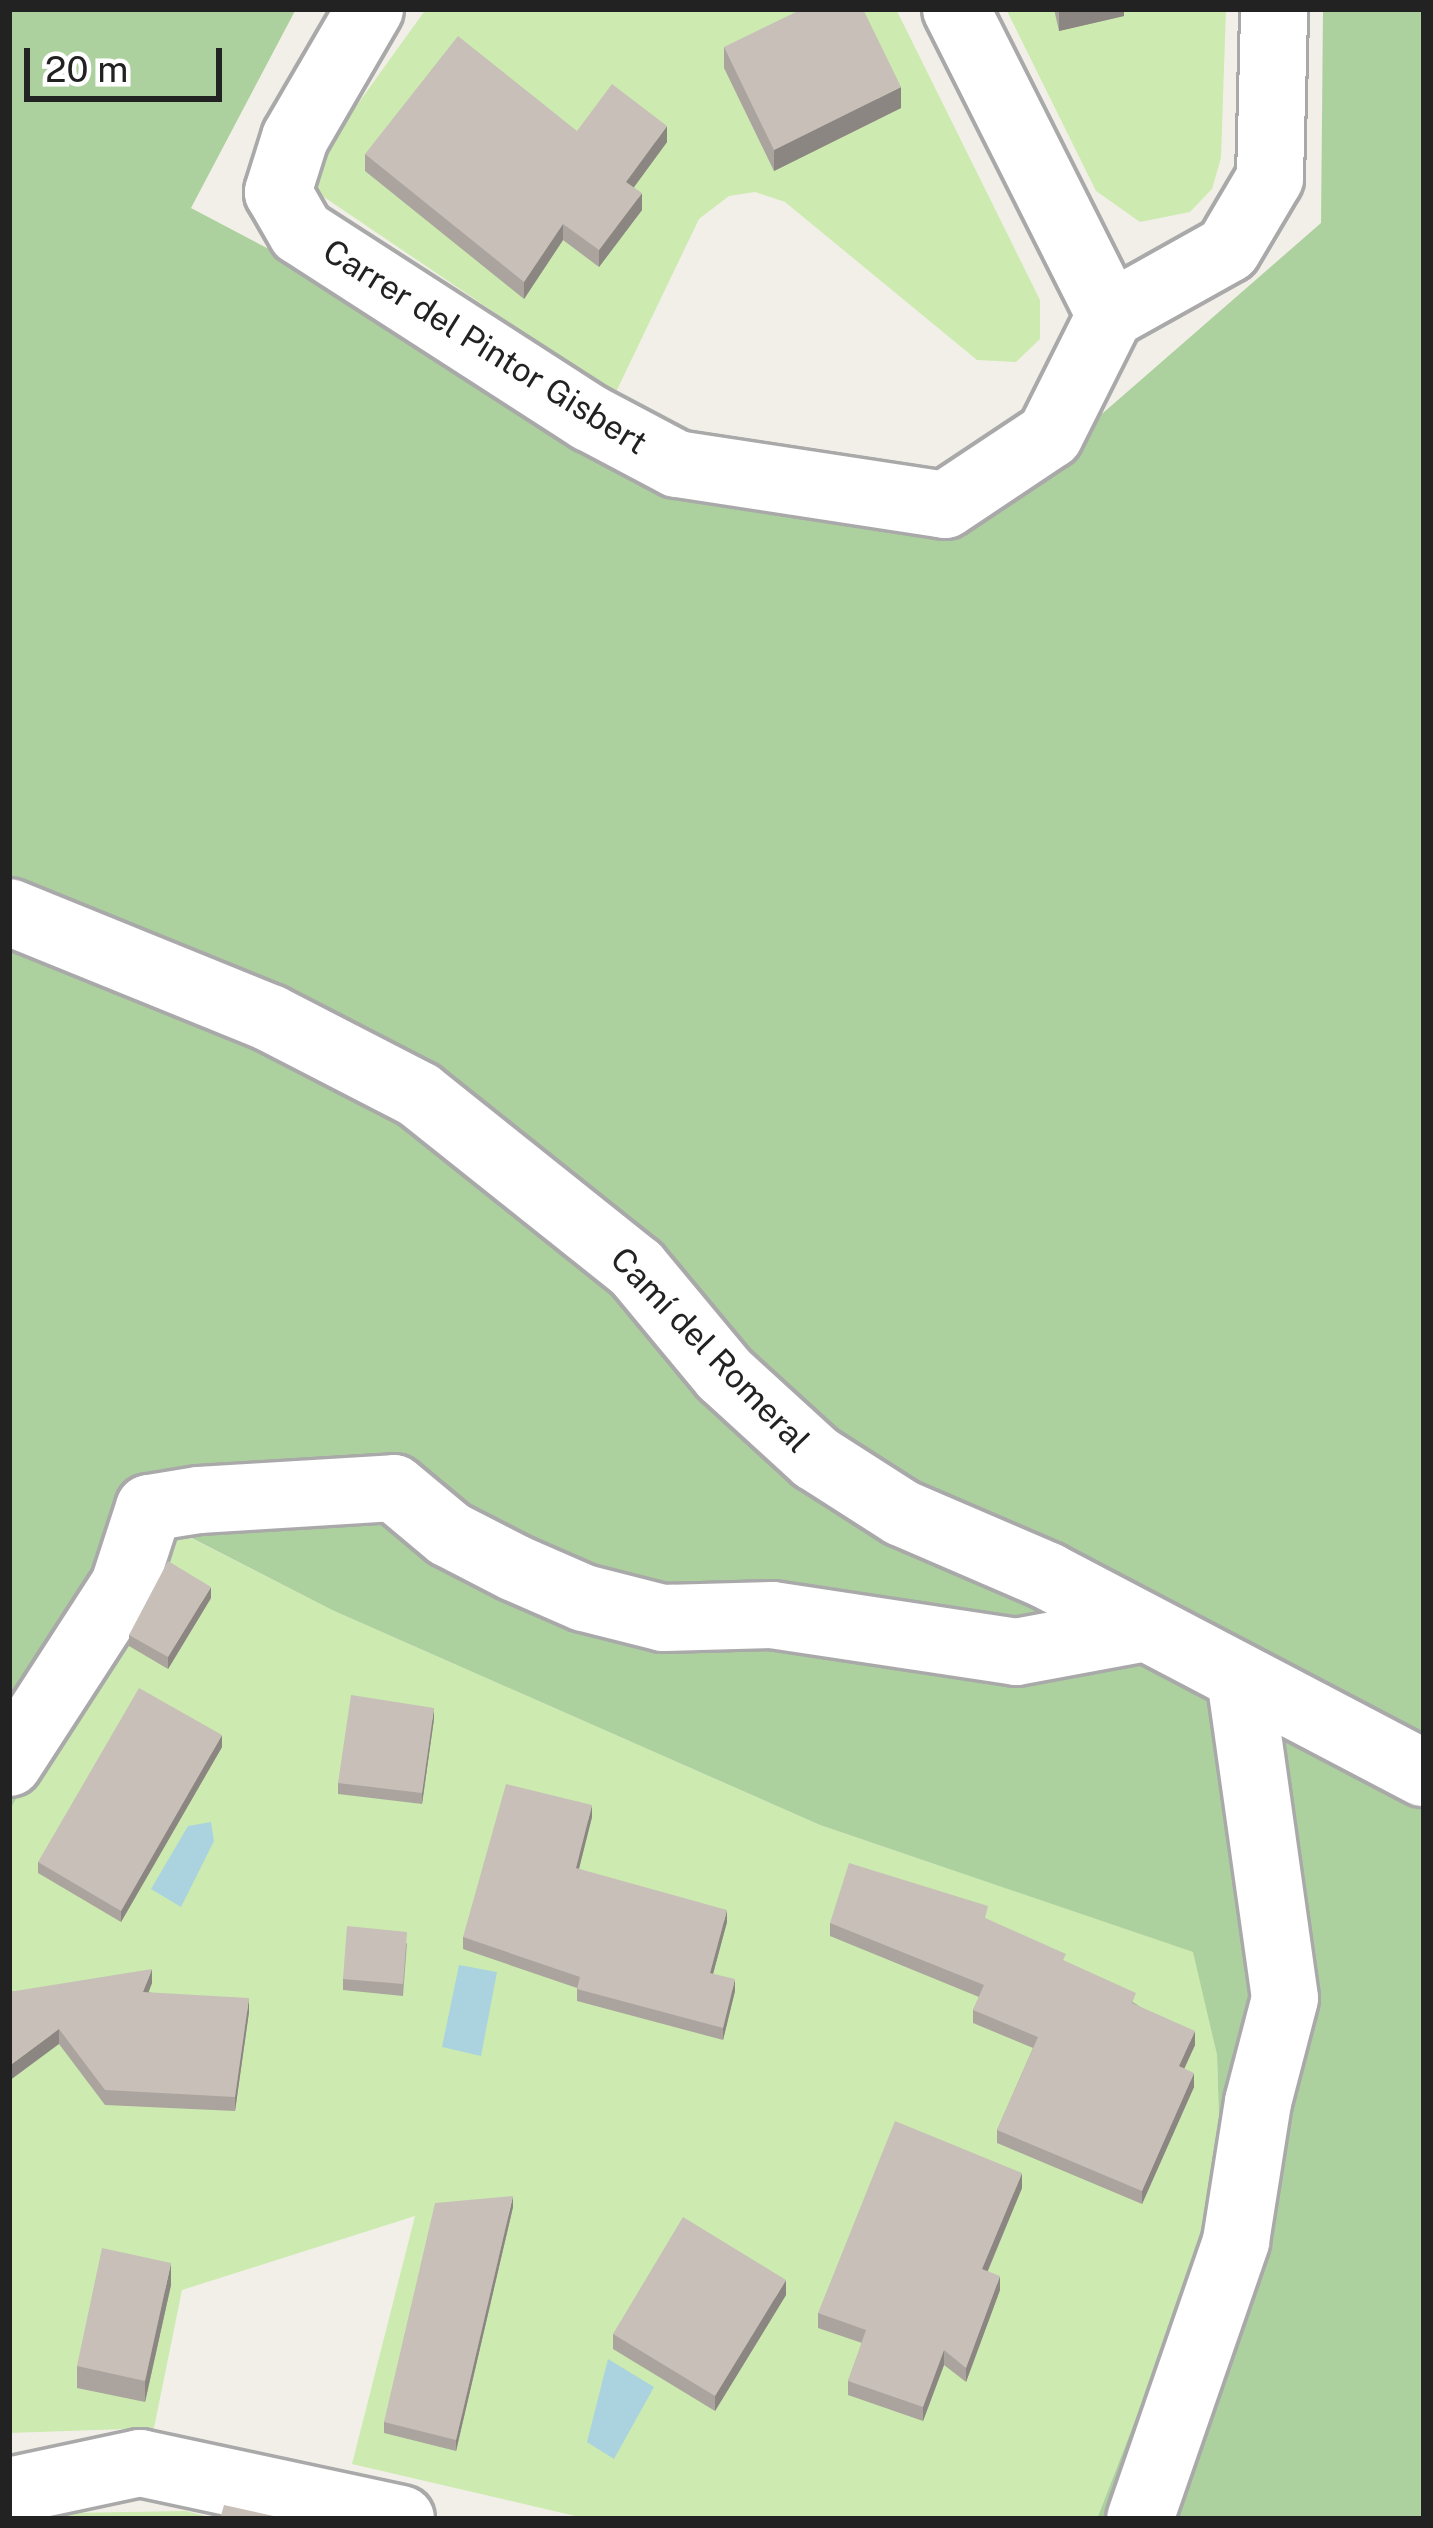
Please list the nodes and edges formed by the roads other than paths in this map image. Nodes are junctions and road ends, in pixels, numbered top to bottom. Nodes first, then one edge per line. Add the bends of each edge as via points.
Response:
1 (370, 9) edge
2 (956, 9) edge
3 (1274, 9) edge
4 (1110, 315) junction
5 (9, 912) edge
6 (1146, 1628) junction
7 (1240, 1679) junction
8 (9, 1762) edge
9 (1424, 1773) edge
10 (9, 2491) edge
11 (401, 2519) edge
12 (1139, 2519) edge

1 - 4 street, Carrer del Pintor Gisbert via 295,138 278,192 301,232 590,418 677,464 946,505 1050,435
2 - 4 street
3 - 4 street via 1270,178 1228,249
5 - 6 street, Camí del Romeral via 270,1018 419,1095 636,1268 724,1374 816,1458 902,1514
6 - 7 street, Camí del Romeral
6 - 8 street via 1016,1652 772,1615 663,1618 584,1598 515,1568 449,1534 394,1488 199,1500 149,1508 124,1586
7 - 9 street, Camí del Romeral
7 - 12 street via 1286,1998 1258,2102 1236,2241
10 - 11 street via 140,2463

